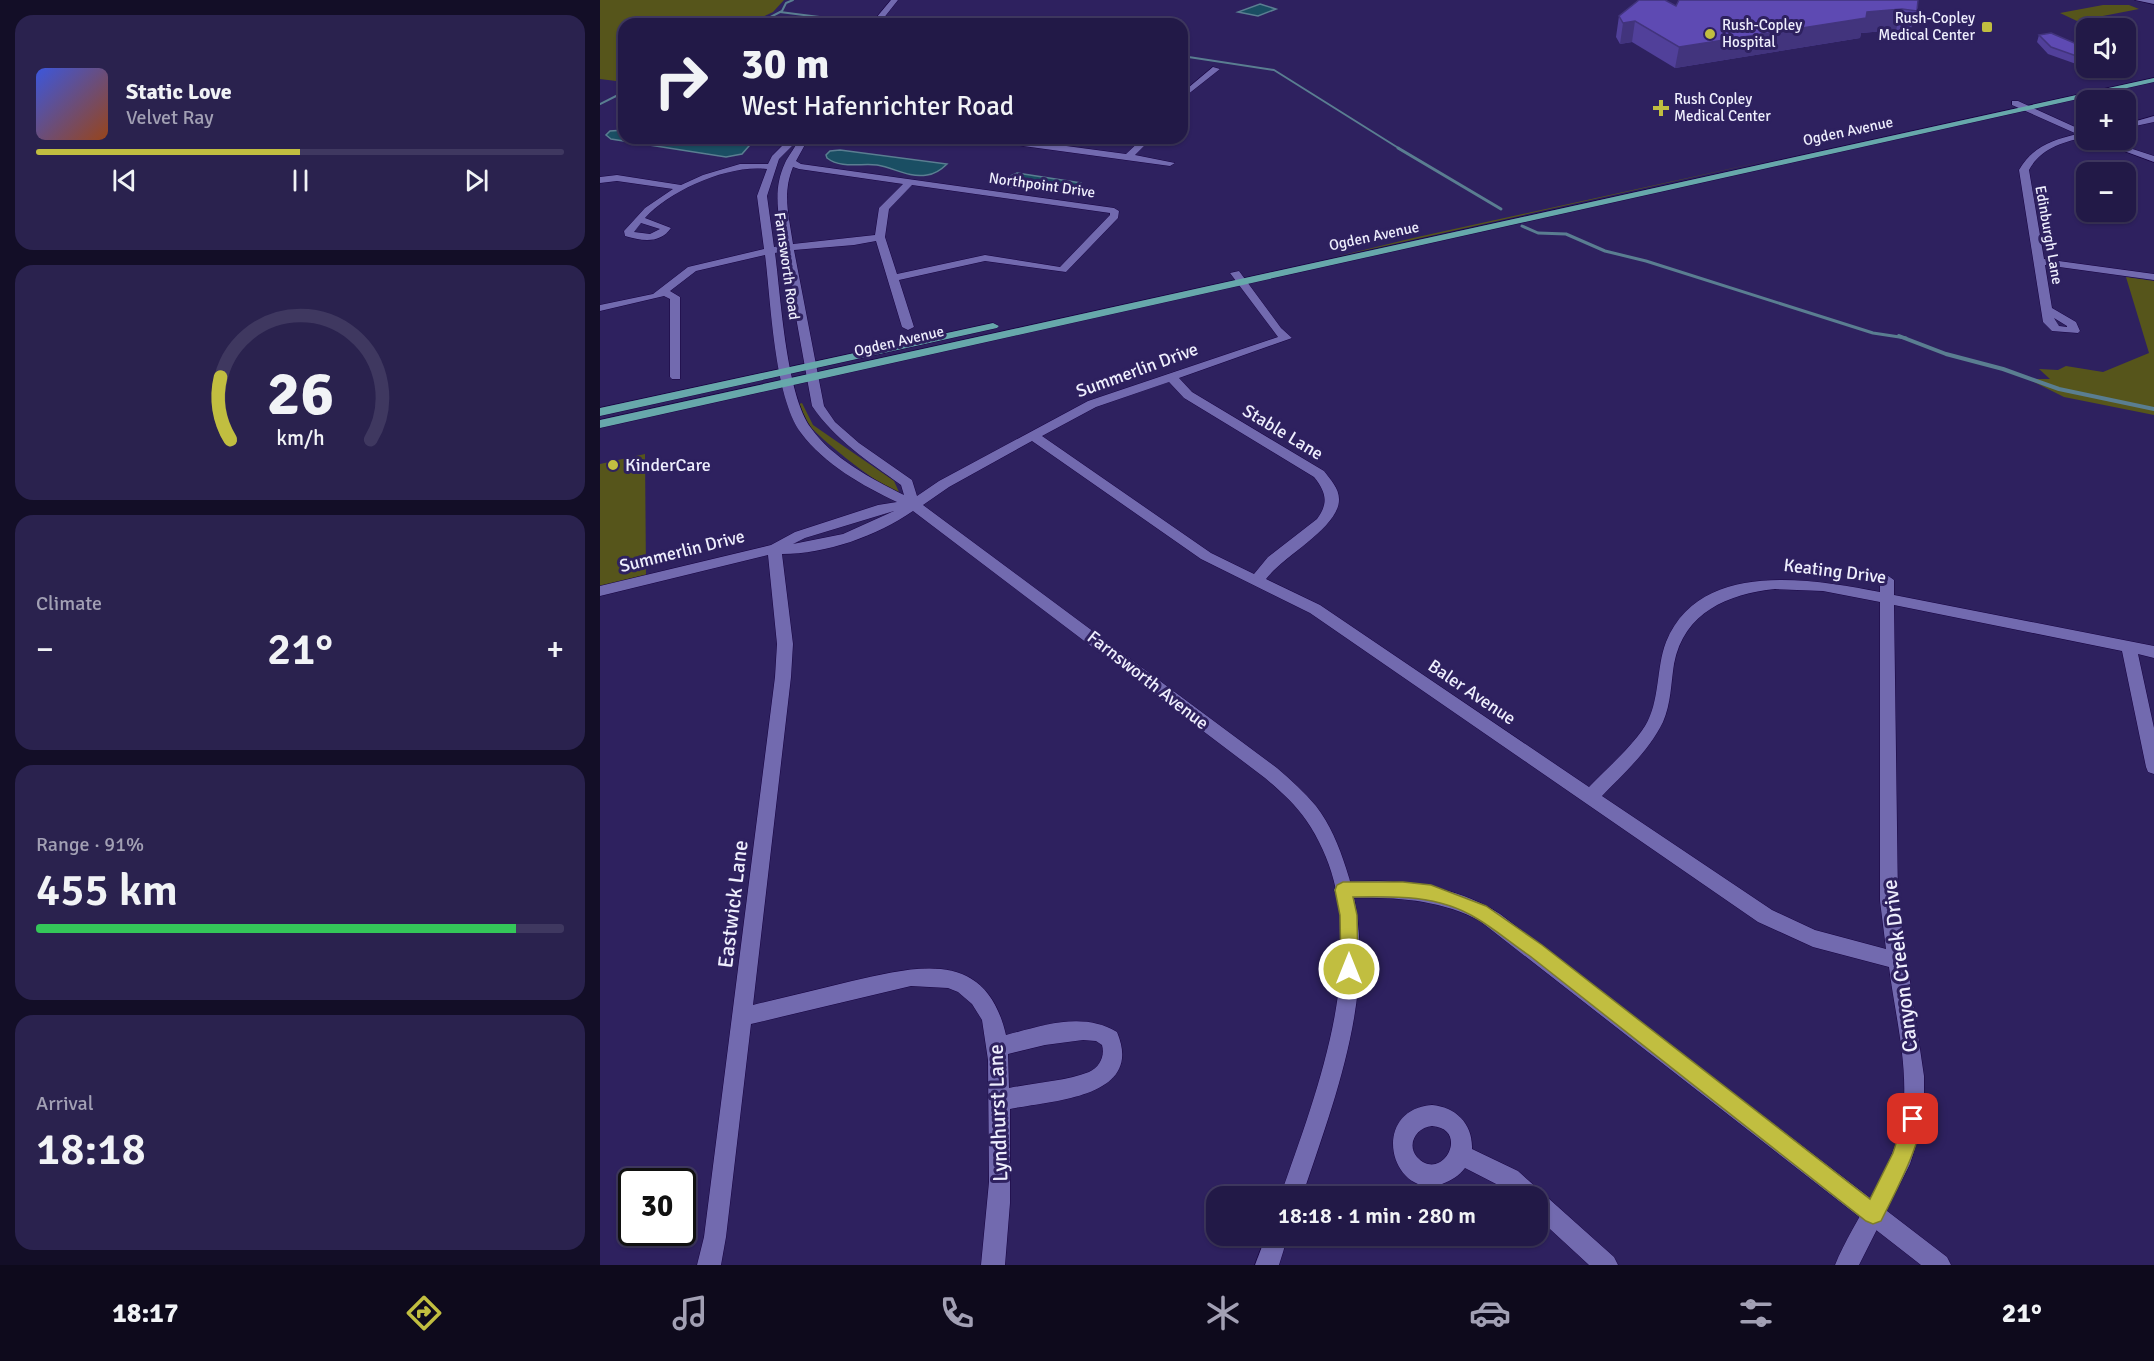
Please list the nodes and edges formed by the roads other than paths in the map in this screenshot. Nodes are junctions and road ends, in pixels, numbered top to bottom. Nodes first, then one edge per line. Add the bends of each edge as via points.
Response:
1 (895, 0) edge
2 (2138, 0) edge
3 (2153, 1) edge
4 (879, 18) edge
5 (1216, 69) dead end
6 (2154, 72) edge
7 (2154, 80) edge
8 (1188, 92) edge
9 (2015, 103) junction
10 (2027, 108) junction
11 (2154, 119) edge
12 (2136, 124) edge
13 (2076, 130) edge
14 (2076, 138) edge
15 (789, 144) edge
16 (801, 144) edge
17 (1029, 144) edge
18 (1142, 144) edge
19 (2127, 150) edge
20 (1128, 158) junction
21 (2154, 159) edge
22 (1170, 163) dead end
23 (789, 164) junction
24 (770, 167) junction
25 (821, 167) junction
26 (600, 180) edge
27 (782, 181) junction
28 (911, 181) junction
29 (683, 188) junction
30 (641, 220) dead end
31 (881, 240) junction
32 (789, 252) junction
33 (770, 256) junction
34 (2038, 261) junction
35 (2154, 277) edge
36 (893, 278) junction
37 (1238, 278) junction
38 (664, 292) junction
39 (600, 308) edge
40 (2047, 310) dead end
41 (908, 327) dead end
42 (810, 372) junction
43 (676, 377) dead end
44 (787, 377) junction
45 (1171, 377) junction
46 (600, 412) edge
47 (600, 424) edge
48 (1033, 436) junction
49 (913, 504) junction
50 (774, 549) junction
51 (1257, 580) junction
52 (1887, 589) junction
53 (600, 591) edge
54 (2129, 647) junction
55 (2154, 652) edge
56 (2154, 767) edge
57 (1591, 796) junction
58 (1343, 890) junction
59 (1896, 960) junction
60 (741, 1017) junction
61 (997, 1047) junction
62 (999, 1101) junction
63 (1460, 1154) dead end
64 (1294, 1186) edge
65 (1518, 1186) edge
66 (1548, 1212) edge
67 (1873, 1214) junction
68 (1274, 1246) edge
69 (709, 1265) edge
70 (993, 1265) edge
71 (1267, 1265) edge
72 (1606, 1265) edge
73 (1847, 1265) edge
74 (1939, 1265) edge

1 - 4 street
2 - 3 street
5 - 8 street
6 - 9 main road, Ogden Avenue
7 - 10 main road, Ogden Avenue
9 - 10 street
9 - 37 main road, Ogden Avenue
10 - 13 street
10 - 37 main road, Ogden Avenue
11 - 12 street
14 - 34 street, Edinburgh Lane via 2045,147 2026,164 2023,177
15 - 24 street
16 - 23 street
17 - 20 street
18 - 20 street
19 - 21 street
20 - 22 street
23 - 24 street, Northpoint Drive
23 - 25 street, Northpoint Drive
23 - 27 street, Farnsworth Road
24 - 29 street, Northpoint Drive via 707,178
24 - 33 street, Farnsworth Road via 762,196
25 - 27 street, Northpoint Drive via 798,171
25 - 28 street, Northpoint Drive
26 - 29 street via 617,178
27 - 32 street, Farnsworth Road via 780,213
28 - 31 street via 884,208
28 - 36 street, Northpoint Drive via 1114,211 1115,216 1062,270 985,258
29 - 30 street, Northpoint Drive via 646,212
31 - 32 street
31 - 36 street
32 - 33 street
32 - 42 street, Farnsworth Road
33 - 38 street via 684,275
33 - 44 street, Farnsworth Road
34 - 35 street
34 - 40 street, Edinburgh Lane
36 - 41 street
37 - 42 main road, Ogden Avenue
37 - 45 street, Summerlin Drive via 1286,338
38 - 39 street
38 - 43 street via 675,297
42 - 44 main road, Ogden Avenue
42 - 49 street, Farnsworth Avenue via 824,417 855,446 908,483
44 - 46 main road, Ogden Avenue
44 - 47 main road, Ogden Avenue
44 - 49 street, Farnsworth Avenue via 798,418 818,444 886,494
45 - 48 street, Summerlin Drive via 1092,404
45 - 51 street, Stable Lane via 1188,395 1319,474 1332,491 1331,509 1324,520 1273,560
48 - 49 street, Summerlin Drive
48 - 51 street, Baler Avenue via 1206,556
49 - 50 street, Summerlin Drive via 895,517 847,537 802,549
49 - 58 street, Farnsworth Avenue via 1274,777 1320,826
50 - 53 street, Summerlin Drive
50 - 60 street, Eastwick Lane via 784,644 783,677
51 - 57 street, Baler Avenue via 1315,609
52 - 54 street, Keating Drive
52 - 57 street, Keating Drive via 1767,583 1741,588 1704,605 1677,634 1656,720
52 - 59 street, Canyon Creek Drive via 1889,901
54 - 55 street, Keating Drive
54 - 56 street
57 - 59 street, Baler Avenue via 1788,929 1832,946
58 - 64 street, Farnsworth Avenue via 1350,954 1344,1021 1329,1085
58 - 67 street via 1403,889 1431,893 1480,911
59 - 67 street, Canyon Creek Drive via 1914,1076 1913,1119 1902,1156
60 - 61 street, Lyndhurst Lane via 911,977 938,976 956,981 978,996 988,1011
60 - 69 street, Eastwick Lane
61 - 62 street, Lyndhurst Lane
61 - 62 street via 1080,1029 1103,1032 1110,1036 1114,1046 1110,1065 1094,1081
62 - 70 street, Lyndhurst Lane via 1002,1185
63 - 65 street
66 - 72 street
67 - 73 street, Canyon Creek Drive
67 - 74 street
68 - 71 street

